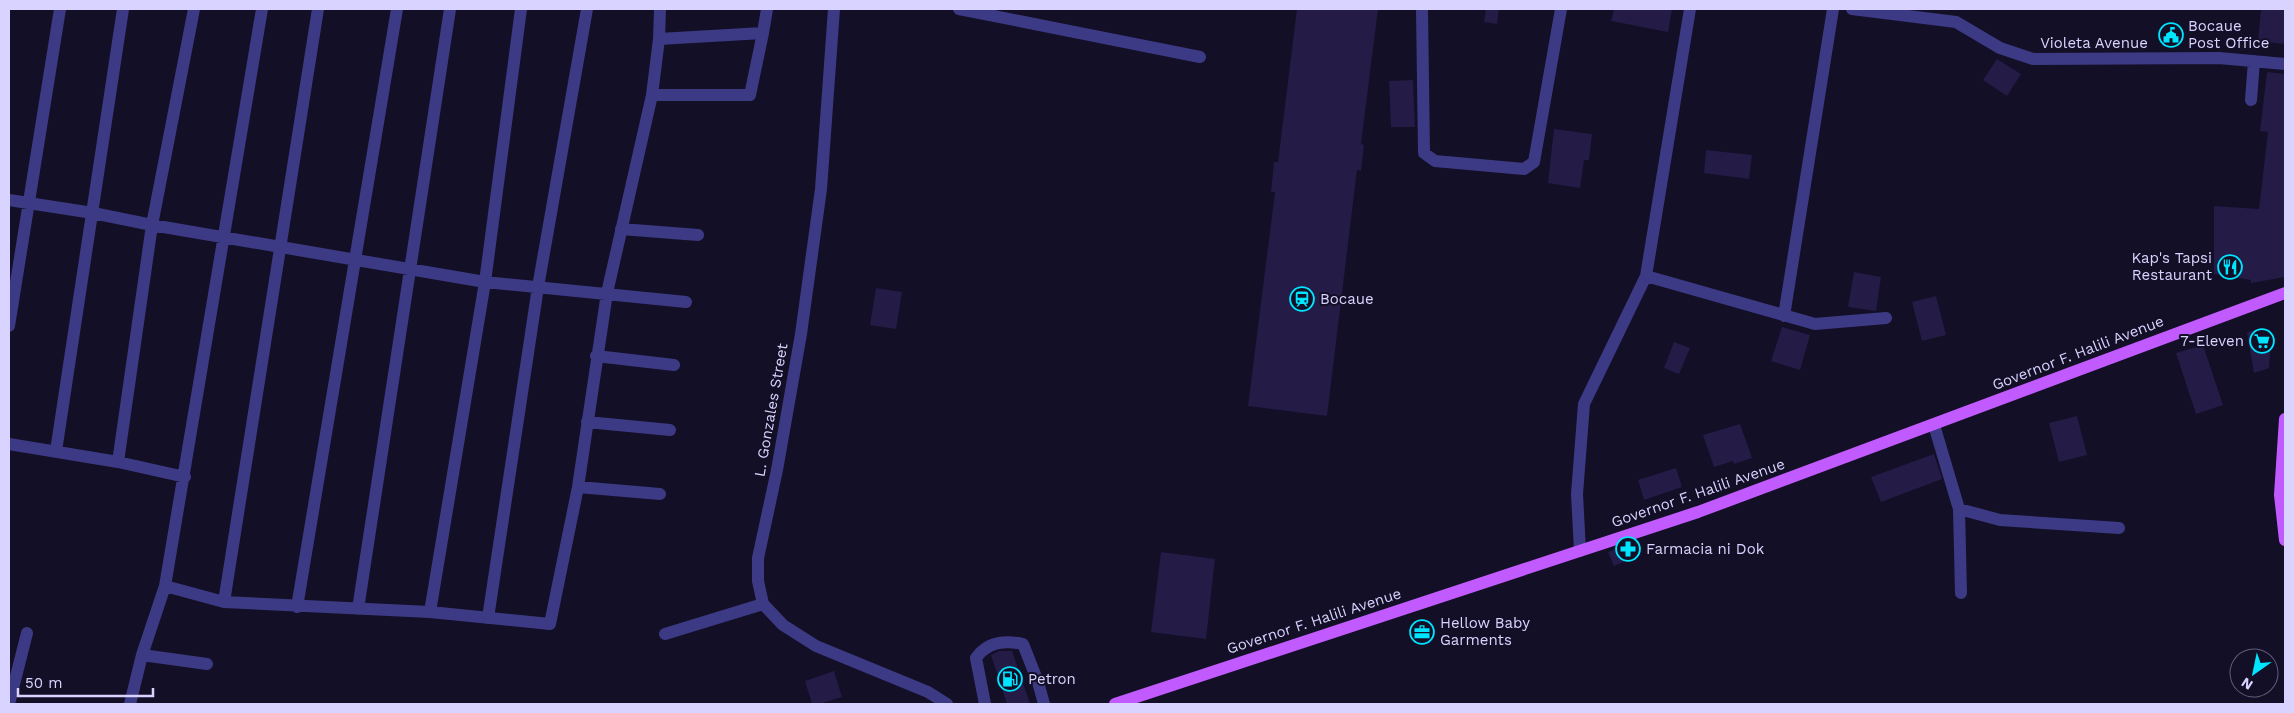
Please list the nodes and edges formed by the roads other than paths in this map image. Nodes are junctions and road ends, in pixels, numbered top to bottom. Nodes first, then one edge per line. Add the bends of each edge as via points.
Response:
1 (60, 9) edge
2 (123, 9) edge
3 (194, 9) edge
4 (262, 9) edge
5 (318, 9) edge
6 (397, 9) edge
7 (450, 9) edge
8 (521, 9) edge
9 (587, 9) edge
10 (660, 9) edge
11 (767, 9) edge
12 (834, 9) edge
13 (959, 9) edge
14 (1422, 9) edge
15 (1561, 9) edge
16 (1690, 9) edge
17 (1833, 9) edge
18 (1852, 9) edge
19 (1893, 12) edge
20 (763, 33) junction
21 (659, 39) junction
22 (1200, 57) dead end
23 (2254, 61) junction
24 (2285, 64) edge
25 (652, 96) junction
26 (2251, 100) dead end
27 (9, 200) edge
28 (29, 204) junction
29 (93, 213) junction
30 (152, 225) junction
31 (621, 229) junction
32 (224, 236) junction
33 (698, 236) dead end
34 (280, 246) junction
35 (354, 259) junction
36 (410, 270) junction
37 (1646, 276) junction
38 (485, 282) junction
39 (538, 287) junction
40 (607, 293) junction
41 (2285, 293) edge
42 (686, 302) dead end
43 (1784, 316) junction
44 (1886, 318) dead end
45 (9, 326) edge
46 (596, 356) junction
47 (674, 364) dead end
48 (2285, 419) edge
49 (587, 422) junction
50 (1934, 425) junction
51 (670, 430) dead end
52 (9, 444) edge
53 (56, 451) junction
54 (118, 462) junction
55 (185, 477) junction
56 (578, 487) junction
57 (660, 494) dead end
58 (1959, 509) junction
59 (2119, 528) dead end
60 (2285, 540) edge
61 (1580, 551) junction
62 (165, 586) junction
63 (1960, 593) dead end
64 (224, 602) junction
65 (763, 604) junction
66 (298, 607) junction
67 (358, 609) junction
68 (430, 612) junction
69 (488, 618) junction
70 (27, 633) dead end
71 (665, 634) dead end
72 (142, 655) junction
73 (207, 664) dead end
74 (9, 704) edge
75 (130, 704) edge
76 (947, 704) edge
77 (985, 704) edge
78 (1044, 704) edge
79 (1115, 704) edge

1 - 28 street
2 - 29 street
3 - 30 street
4 - 32 street
5 - 34 street
6 - 35 street
7 - 36 street
8 - 38 street
9 - 39 street
10 - 21 street
11 - 20 street
12 - 65 street, L. Gonzales Street via 821,189 777,470 758,558
13 - 22 street
14 - 15 street via 1424,153 1436,161 1524,169 1534,162
16 - 37 street
17 - 43 street
18 - 19 street, Violeta Avenue
19 - 23 street, Violeta Avenue via 1956,22 2000,48 2033,59 2219,58
20 - 21 street
20 - 25 street via 750,95
21 - 25 street
23 - 24 street, Violeta Avenue
23 - 26 street
25 - 31 street
27 - 28 street
28 - 29 street
28 - 45 street
29 - 30 street
29 - 53 street
30 - 32 street
30 - 54 street
31 - 33 street
31 - 40 street
32 - 34 street
32 - 55 street
34 - 35 street
34 - 64 street
35 - 36 street
35 - 66 street
36 - 38 street
36 - 67 street
37 - 43 street
37 - 61 street via 1584,404 1577,494
38 - 39 street
38 - 68 street
39 - 40 street
39 - 69 street
40 - 42 street
40 - 46 street
41 - 50 main road, Governor F. Halili Avenue
43 - 44 street via 1814,324
46 - 47 street
46 - 49 street
48 - 60 main road via 2280,495
49 - 51 street
49 - 56 street
50 - 58 street
50 - 61 main road, Governor F. Halili Avenue via 1698,512
52 - 53 street
53 - 54 street
54 - 55 street
55 - 62 street
56 - 57 street
56 - 69 street via 550,624
58 - 59 street via 2000,520
58 - 63 street
61 - 79 main road, Governor F. Halili Avenue
62 - 64 street
62 - 72 street
64 - 66 street
65 - 71 street
65 - 76 street via 783,625 816,646 928,692
66 - 67 street
67 - 68 street
68 - 69 street
70 - 74 street
72 - 73 street
72 - 75 street
77 - 78 street via 976,658 982,648 1009,641 1023,644

